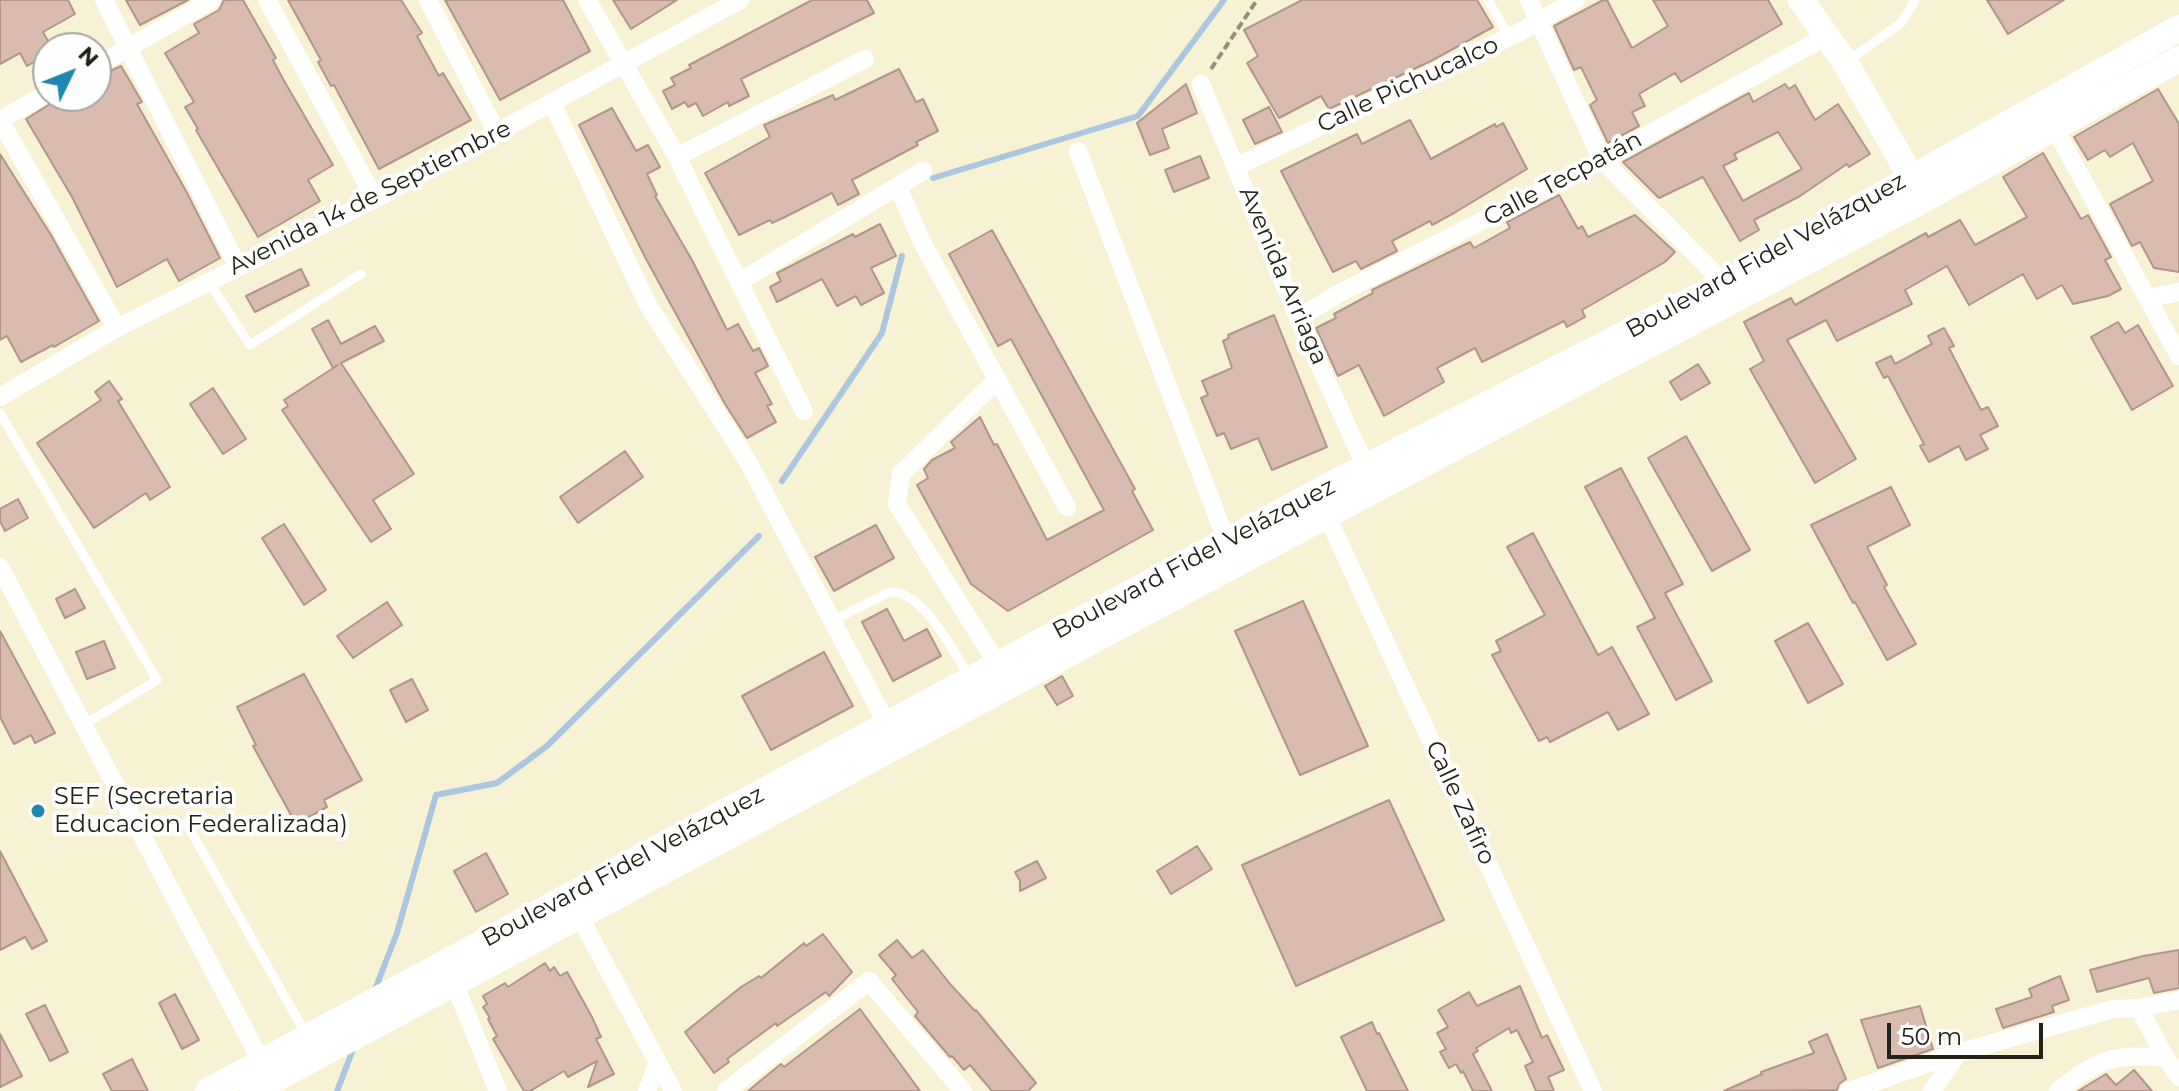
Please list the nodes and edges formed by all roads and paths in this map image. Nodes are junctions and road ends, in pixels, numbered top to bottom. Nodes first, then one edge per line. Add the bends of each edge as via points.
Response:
1 (104, 0) edge
2 (212, 0) edge
3 (267, 0) edge
4 (428, 0) edge
5 (587, 0) edge
6 (740, 0) edge
7 (1257, 0) edge
8 (1488, 0) edge
9 (1529, 0) edge
10 (1576, 0) edge
11 (1801, 0) edge
12 (1915, 0) edge
13 (1539, 20) junction
14 (2179, 28) edge
15 (1827, 36) junction
16 (1509, 37) junction
17 (127, 49) junction
18 (112, 57) edge
19 (865, 59) dead end
20 (1845, 62) junction
21 (623, 64) junction
22 (2177, 65) edge
23 (1201, 84) joint
24 (32, 102) edge
25 (552, 103) junction
26 (0, 120) edge
27 (2055, 129) junction
28 (497, 133) junction
29 (5, 141) edge
30 (1078, 151) dead end
31 (677, 157) junction
32 (1602, 160) junction
33 (1237, 166) junction
34 (923, 171) dead end
35 (898, 187) junction
36 (1917, 188) junction
37 (375, 199) junction
38 (238, 267) junction
39 (361, 274) dead end
40 (209, 282) junction
41 (739, 282) junction
42 (1724, 283) junction
43 (2179, 292) edge
44 (2148, 298) junction
45 (1298, 318) junction
46 (117, 328) junction
47 (2179, 356) edge
48 (997, 380) junction
49 (0, 397) edge
50 (804, 411) dead end
51 (0, 413) edge
52 (1366, 467) junction
53 (1067, 507) dead end
54 (1327, 516) junction
55 (1227, 542) junction
56 (0, 567) edge
57 (832, 621) junction
58 (1044, 654) junction
59 (998, 665) junction
60 (971, 680) junction
61 (887, 724) junction
62 (84, 725) junction
63 (186, 823) dead end
64 (574, 906) junction
65 (450, 973) junction
66 (2179, 1000) edge
67 (2139, 1008) junction
68 (349, 1028) junction
69 (308, 1037) junction
70 (1958, 1053) junction
71 (2165, 1057) junction
72 (657, 1065) junction
73 (2179, 1077) edge
74 (265, 1081) edge
75 (952, 1087) edge
76 (208, 1091) edge
77 (498, 1091) edge
78 (647, 1091) edge
79 (673, 1091) edge
80 (726, 1091) edge
81 (1593, 1091) edge
82 (1849, 1091) edge
83 (1932, 1091) edge
84 (2058, 1091) edge

1 - 17 street
2 - 17 street
3 - 37 street
4 - 28 street
5 - 21 street
6 - 21 street, Avenida 14 de Septiembre
7 - 23 path
8 - 16 lane
9 - 13 street
10 - 13 street, Calle Pichucalco
11 - 15 main road
12 - 20 lane via 1902,22
13 - 16 street, Calle Pichucalco
13 - 32 street
14 - 36 main road, Boulevard Fidel Velázquez
15 - 20 main road
15 - 32 street, Calle Tecpatán
16 - 33 street, Calle Pichucalco
17 - 18 street
17 - 38 street
19 - 31 street
20 - 36 main road
21 - 25 street, Avenida 14 de Septiembre
21 - 31 street
22 - 27 main road, Boulevard Fidel Velázquez
23 - 33 street, Avenida Arriaga
24 - 26 street
25 - 28 street, Avenida 14 de Septiembre
25 - 57 street via 648,305 747,460
26 - 29 street
27 - 36 main road, Boulevard Fidel Velázquez
27 - 44 street
28 - 37 street, Avenida 14 de Septiembre
29 - 46 street
30 - 55 street
31 - 41 street
32 - 42 street
32 - 45 street, Calle Tecpatán
33 - 45 street, Avenida Arriaga
34 - 35 street
35 - 41 street
35 - 48 street
36 - 42 main road, Boulevard Fidel Velázquez
36 - 54 main road, Boulevard Fidel Velázquez
37 - 38 street, Avenida 14 de Septiembre
38 - 40 street, Avenida 14 de Septiembre
39 - 40 lane via 250,345
40 - 46 street, Avenida 14 de Septiembre
41 - 50 street
42 - 52 main road, Boulevard Fidel Velázquez
43 - 44 street
44 - 47 street
45 - 52 street, Avenida Arriaga
46 - 49 street, Avenida 14 de Septiembre
48 - 53 street
48 - 59 street via 901,474 897,504
51 - 62 lane via 157,680
52 - 55 main road, Boulevard Fidel Velázquez
54 - 58 main road, Boulevard Fidel Velázquez
54 - 81 street, Calle Zafiro
55 - 58 main road, Boulevard Fidel Velázquez
56 - 62 street
57 - 60 lane via 890,592 911,597
57 - 61 street
58 - 59 main road, Boulevard Fidel Velázquez
58 - 64 main road, Boulevard Fidel Velázquez
59 - 60 main road, Boulevard Fidel Velázquez
60 - 61 main road, Boulevard Fidel Velázquez
61 - 64 main road, Boulevard Fidel Velázquez
62 - 74 street
63 - 69 lane
64 - 65 main road, Boulevard Fidel Velázquez
64 - 72 street
65 - 68 main road, Boulevard Fidel Velázquez
65 - 77 street
66 - 67 street
67 - 70 street via 2113,1009
67 - 71 street
68 - 69 main road, Boulevard Fidel Velázquez
68 - 74 main road, Boulevard Fidel Velázquez
69 - 74 main road, Boulevard Fidel Velázquez
70 - 82 street
70 - 83 street
71 - 73 street
71 - 84 street via 2125,1056 2092,1065
72 - 78 street
72 - 79 street
74 - 76 main road, Boulevard Fidel Velázquez
75 - 80 street via 869,981

